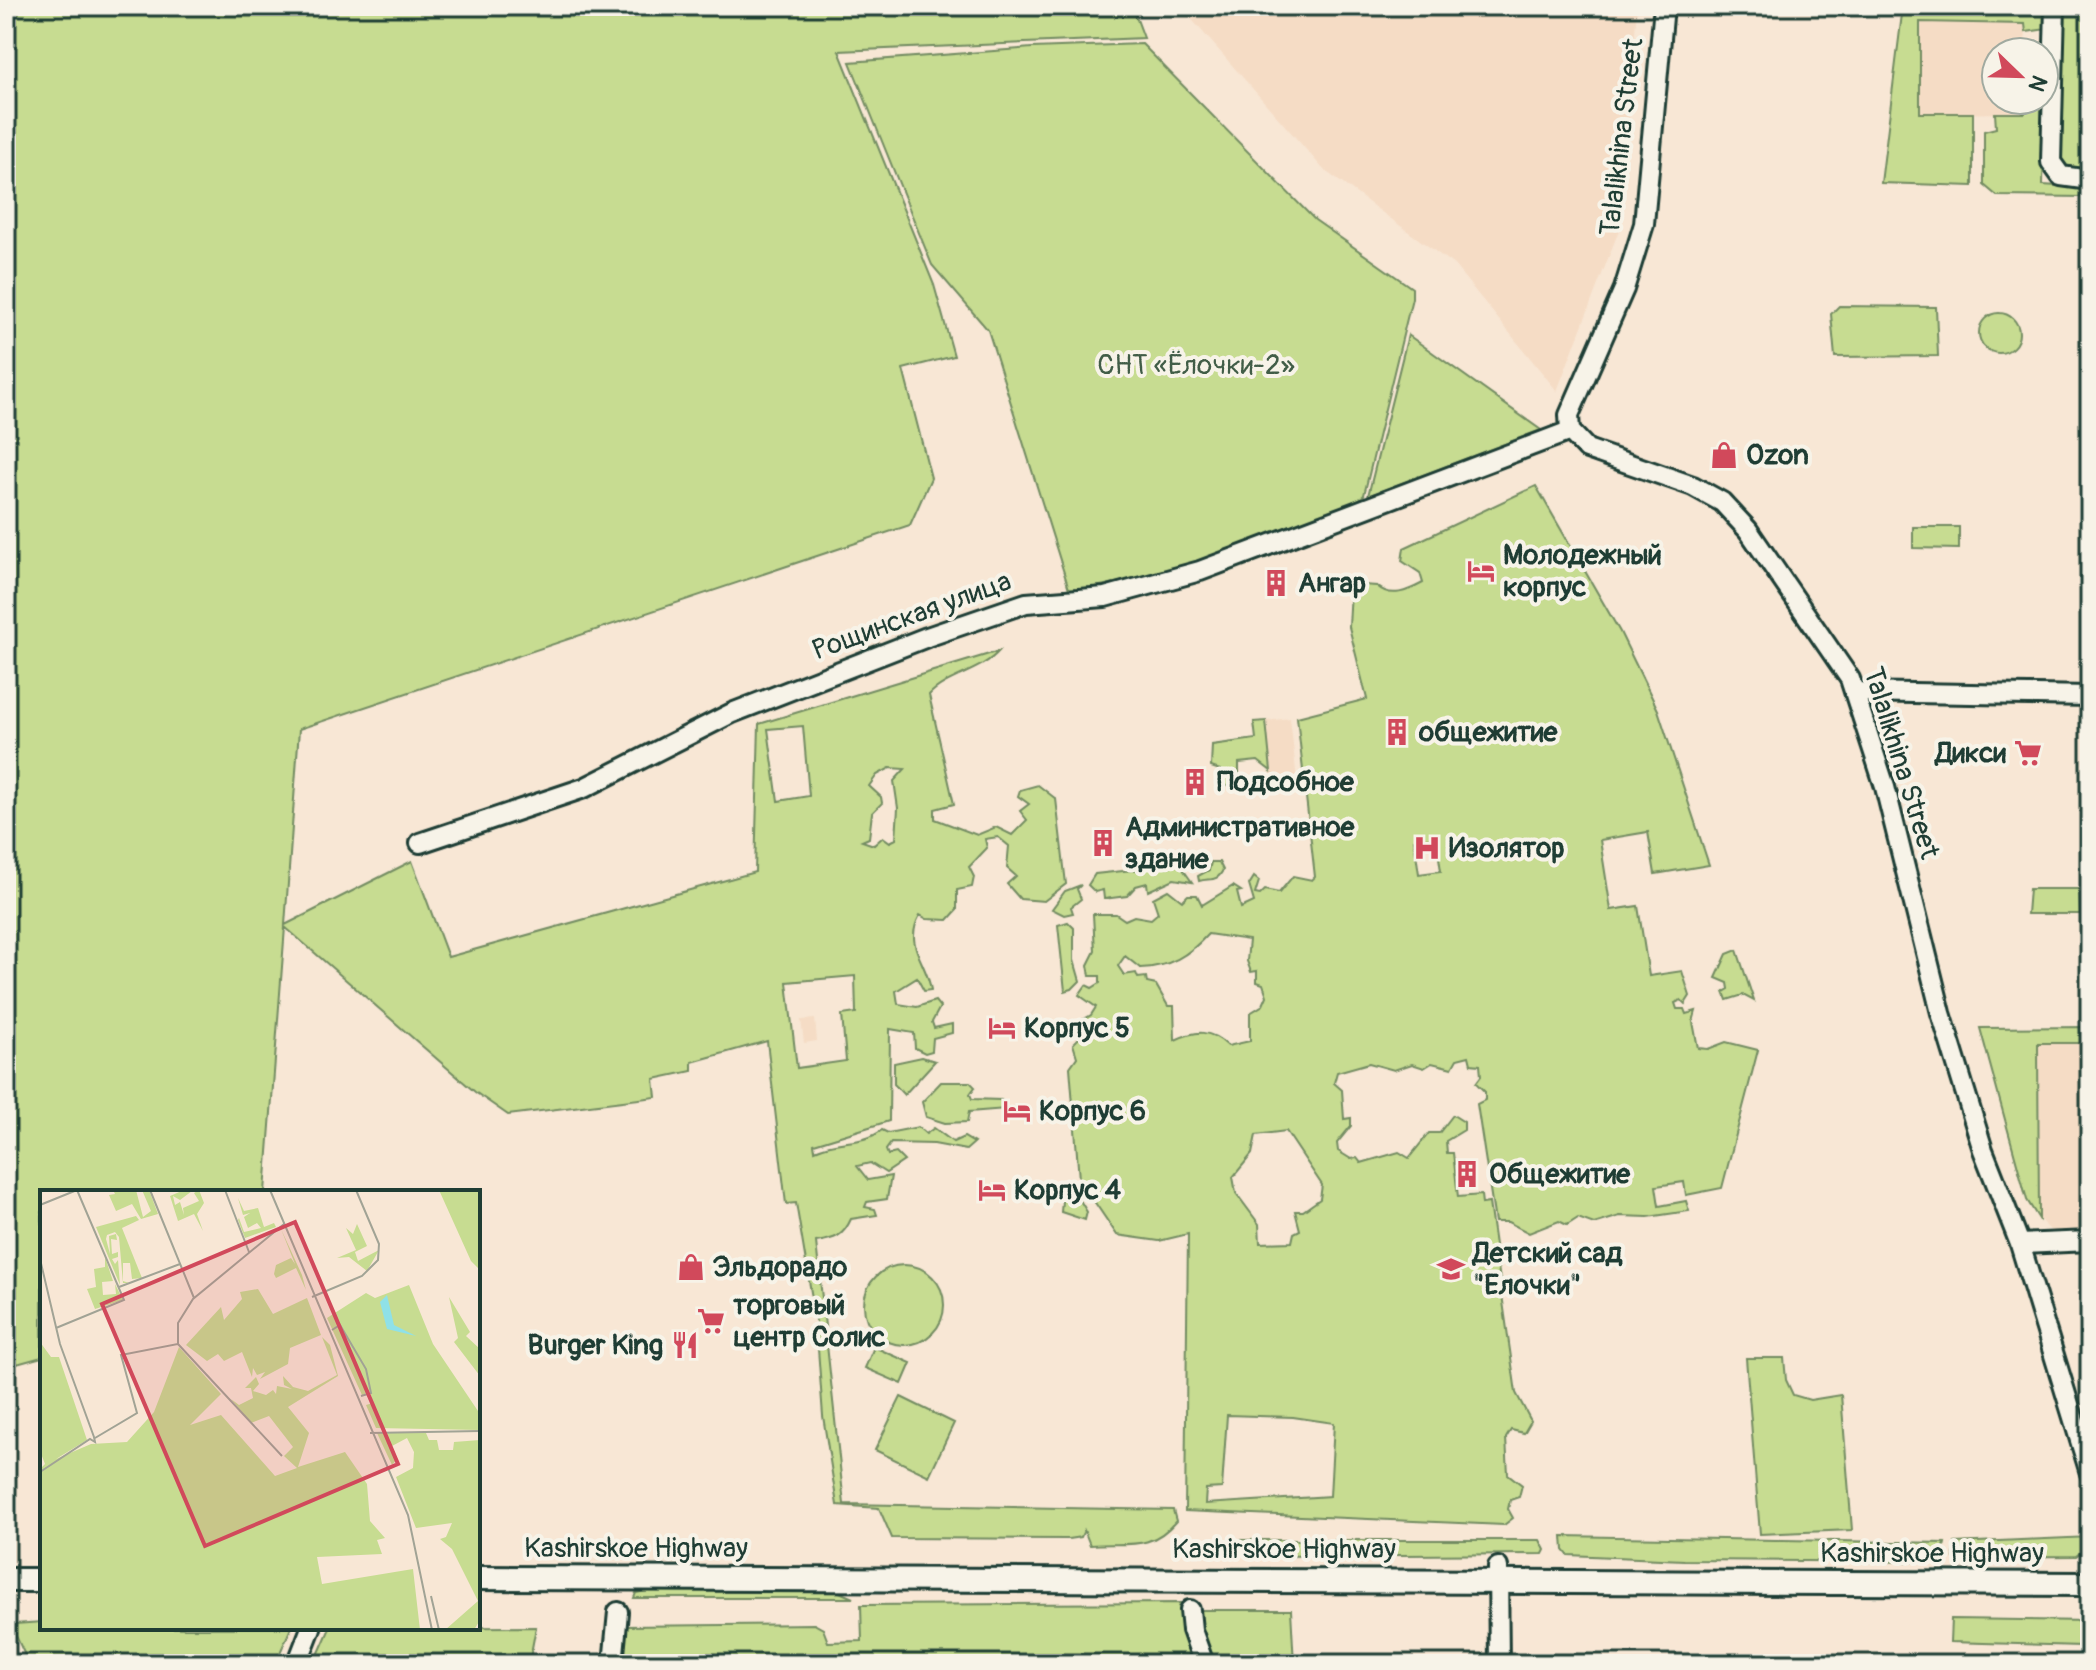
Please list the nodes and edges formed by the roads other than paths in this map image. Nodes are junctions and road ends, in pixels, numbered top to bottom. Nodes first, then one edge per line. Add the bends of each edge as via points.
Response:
1 (1664, 6) edge
2 (2055, 6) edge
3 (2090, 180) edge
4 (1570, 431) junction
5 (1855, 692) junction
6 (2090, 696) edge
7 (420, 843) dead end
8 (2090, 1241) edge
9 (2020, 1244) junction
10 (2090, 1473) edge
11 (480, 1565) edge
12 (6, 1567) edge
13 (40, 1567) edge
14 (2090, 1571) edge
15 (1498, 1574) junction
16 (480, 1578) edge
17 (6, 1580) edge
18 (40, 1580) edge
19 (2090, 1584) edge
20 (1190, 1610) dead end
21 (618, 1612) dead end
22 (310, 1630) edge
23 (297, 1664) edge
24 (613, 1664) edge
25 (1204, 1664) edge
26 (1499, 1664) edge

1 - 4 street, Talalikhina Street via 1644,224 1624,289 1569,415
2 - 3 street via 2051,162 2061,176
4 - 5 street, Talalikhina Street via 1587,449 1693,486 1722,502 1753,537
4 - 7 street, Рощинская улица via 1200,571 1105,597 1026,603 927,637 732,713 584,788
5 - 6 street
5 - 9 street, Talalikhina Street via 1885,787 1941,1013 1983,1150
8 - 9 street
9 - 10 street, Talalikhina Street
11 - 15 main road, Kashirskoe Highway
12 - 13 main road
14 - 15 main road, Kashirskoe Highway
15 - 16 main road, Kashirskoe Highway
15 - 19 main road, Kashirskoe Highway
15 - 26 street
17 - 18 main road
20 - 25 street
21 - 24 street
22 - 23 street

